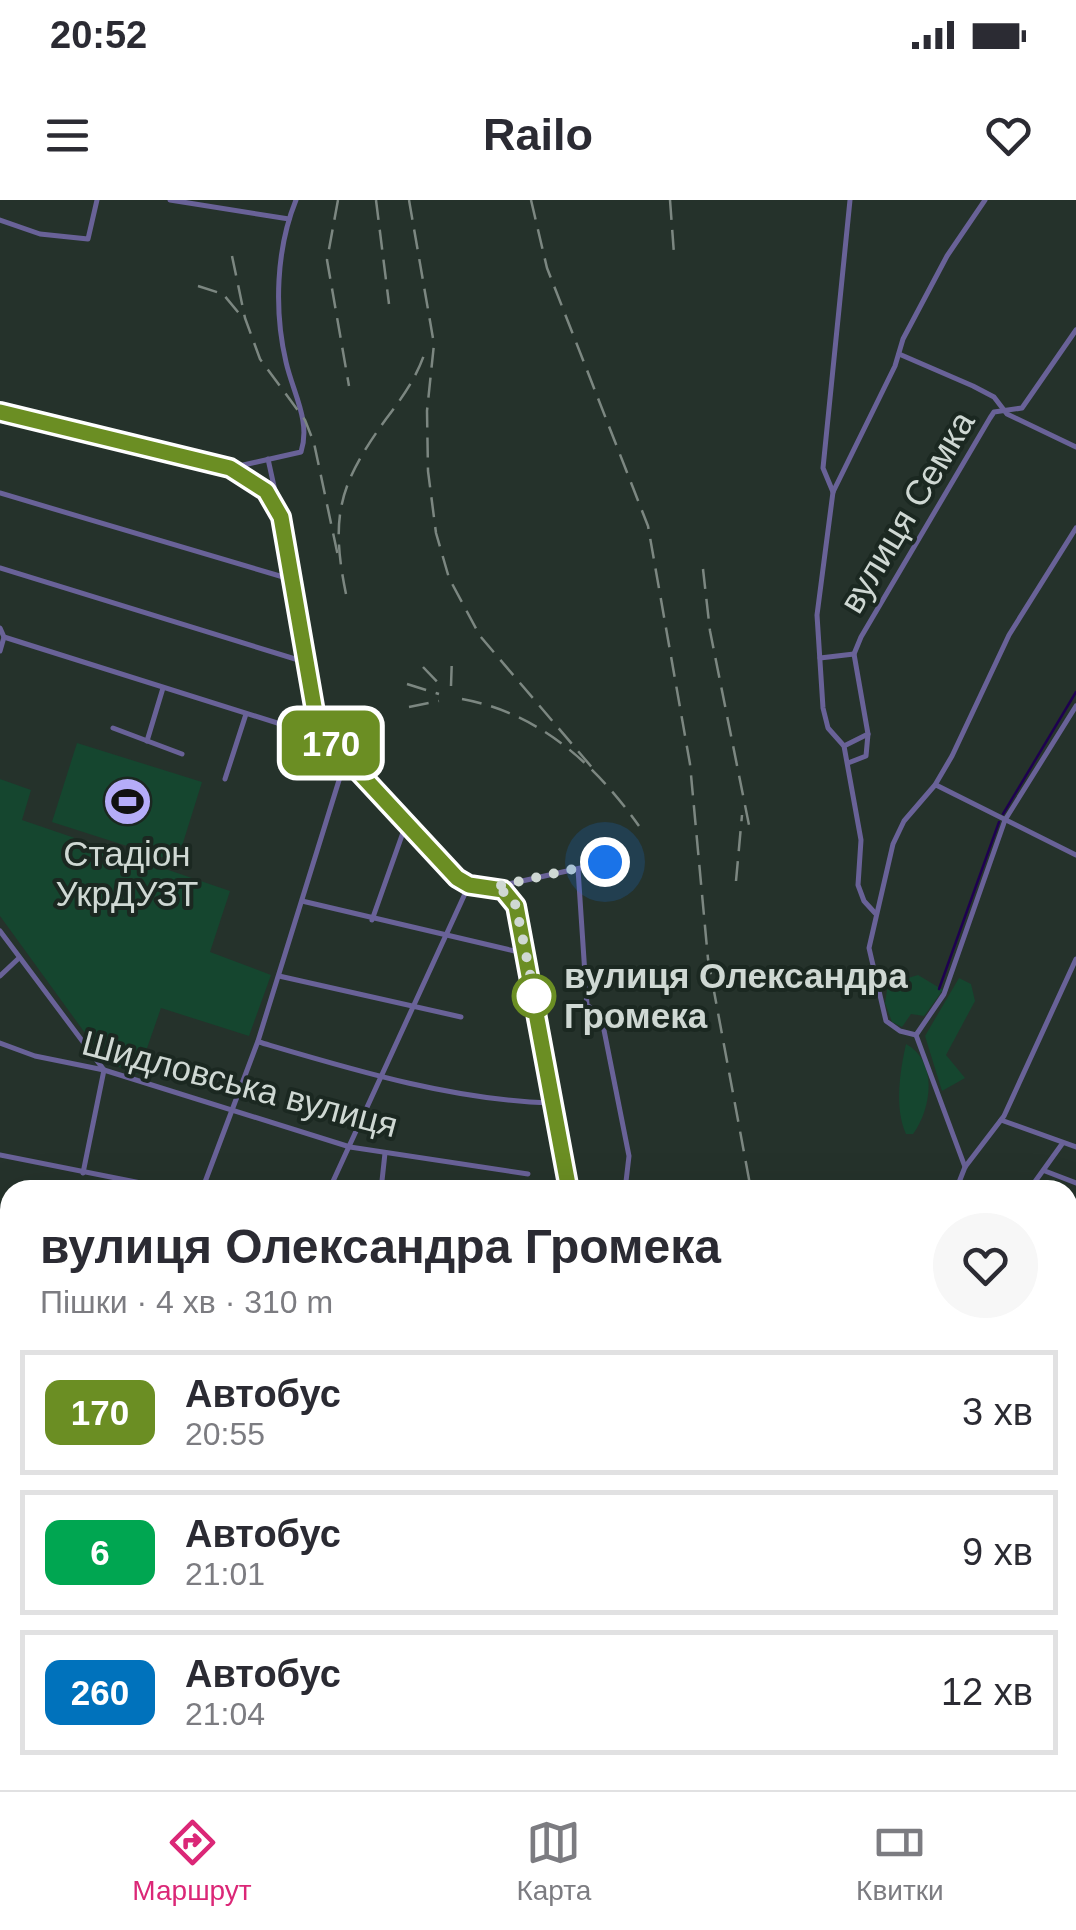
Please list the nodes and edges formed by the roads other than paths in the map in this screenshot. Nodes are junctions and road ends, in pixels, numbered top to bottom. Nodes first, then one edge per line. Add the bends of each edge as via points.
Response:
1 (96, 200) edge
2 (170, 200) edge
3 (296, 200) edge
4 (850, 200) edge
5 (985, 200) edge
6 (288, 219) junction
7 (0, 220) edge
8 (1076, 330) edge
9 (898, 354) junction
10 (0, 412) edge
11 (1006, 414) junction
12 (1076, 447) edge
13 (268, 460) junction
14 (230, 468) junction
15 (833, 492) junction
16 (0, 493) edge
17 (281, 517) junction
18 (1076, 528) edge
19 (0, 568) edge
20 (293, 580) junction
21 (0, 628) edge
22 (4, 637) junction
23 (0, 650) edge
24 (854, 654) junction
25 (820, 658) junction
26 (305, 662) junction
27 (163, 688) junction
28 (1076, 706) edge
29 (246, 714) junction
30 (113, 728) dead end
31 (868, 734) junction
32 (328, 739) junction
33 (147, 741) junction
34 (844, 746) junction
35 (182, 754) dead end
36 (345, 761) junction
37 (847, 764) junction
38 (224, 779) dead end
39 (936, 785) junction
40 (1005, 820) junction
41 (406, 824) junction
42 (1076, 855) edge
43 (612, 861) dead end
44 (578, 869) junction
45 (469, 885) junction
46 (494, 887) junction
47 (302, 901) junction
48 (876, 913) junction
49 (372, 920) junction
50 (0, 931) edge
51 (447, 935) junction
52 (525, 954) junction
53 (19, 958) junction
54 (1076, 959) edge
55 (0, 976) edge
56 (278, 976) junction
57 (415, 1007) junction
58 (461, 1017) dead end
59 (916, 1035) junction
60 (258, 1041) junction
61 (0, 1043) edge
62 (104, 1070) junction
63 (383, 1078) junction
64 (554, 1103) junction
65 (232, 1109) junction
66 (1002, 1120) junction
67 (1066, 1144) junction
68 (350, 1147) junction
69 (1076, 1148) edge
70 (386, 1152) junction
71 (0, 1155) edge
72 (965, 1167) junction
73 (1045, 1171) junction
74 (84, 1173) junction
75 (528, 1174) dead end
76 (122, 1180) edge
77 (206, 1180) edge
78 (334, 1180) edge
79 (383, 1180) edge
80 (567, 1180) edge
81 (626, 1180) edge
82 (960, 1180) edge
83 (1037, 1180) edge
84 (1066, 1180) edge

1 - 7 street via 88,239 40,234
2 - 6 street
3 - 6 street
4 - 15 street via 824,468
5 - 9 street via 947,256
6 - 13 street via 279,302 285,360 307,433 301,452
8 - 11 street, вулиця Семка via 1029,401
9 - 11 street via 973,386
9 - 15 street
10 - 14 main road
11 - 12 street
11 - 24 street, вулиця Семка via 990,418
13 - 14 street
13 - 17 street
14 - 17 main road via 266,491
15 - 25 street via 817,616
16 - 20 street
17 - 20 main road
18 - 39 street via 1009,635
19 - 26 street
20 - 26 main road
21 - 22 street
22 - 23 street
22 - 27 street
24 - 25 street
24 - 31 street, вулиця Семка
25 - 34 street via 824,718
26 - 32 main road via 316,718
27 - 29 street
27 - 33 street
28 - 40 street
29 - 32 street
29 - 38 street
30 - 33 street
31 - 34 street
31 - 37 street via 866,756
32 - 36 main road
33 - 35 street
34 - 37 street
36 - 41 main road
36 - 47 street
37 - 48 street via 861,840 858,885
39 - 40 street
39 - 48 street via 904,821
40 - 42 street
40 - 59 street via 944,994
41 - 45 main road
41 - 49 street
43 - 44 street
44 - 46 street
44 - 81 street via 587,1005 601,1015 605,1032 628,1156
45 - 46 main road
45 - 51 street
46 - 52 main road via 516,906
47 - 49 street
47 - 56 street
48 - 59 street via 870,948 886,1021
49 - 51 street
50 - 53 street
51 - 52 street
51 - 57 street
52 - 64 main road
53 - 55 street
53 - 62 street
54 - 66 street
56 - 57 street
56 - 60 street
57 - 58 street
57 - 63 street
59 - 72 street
60 - 63 street
60 - 65 street
61 - 62 street, Шидловська вулиця
62 - 65 street, Шидловська вулиця
62 - 74 street
63 - 64 street
63 - 68 street
64 - 80 main road
65 - 68 street, Шидловська вулиця
65 - 77 street
66 - 67 street
66 - 72 street
67 - 69 street
67 - 73 street via 1058,1146
68 - 70 street, Шидловська вулиця
68 - 78 street
70 - 75 street, Шидловська вулиця
70 - 79 street
71 - 74 street
72 - 82 street
73 - 83 street
73 - 84 street
74 - 76 street

